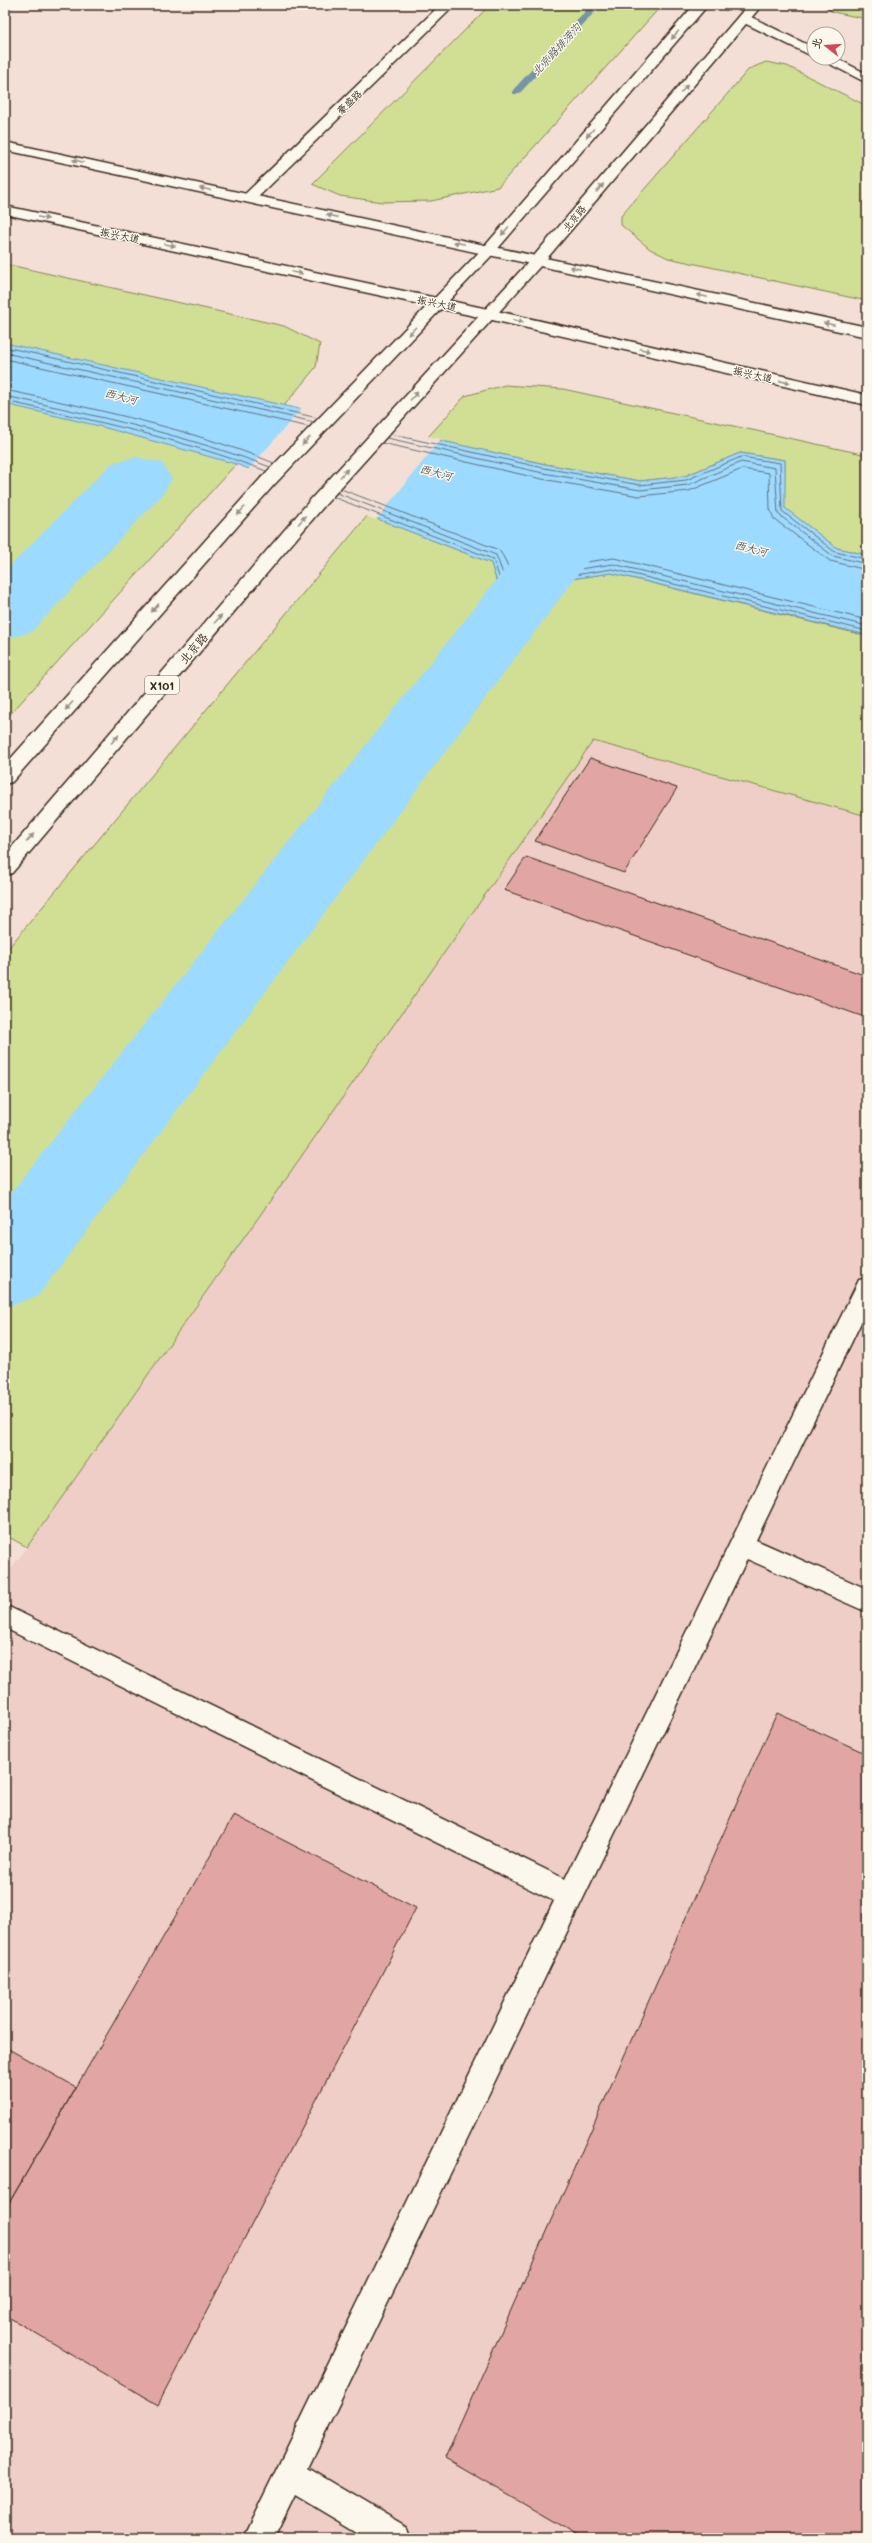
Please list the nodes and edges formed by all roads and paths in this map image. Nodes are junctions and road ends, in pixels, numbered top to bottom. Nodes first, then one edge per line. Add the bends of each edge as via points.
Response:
1 (448, 5) edge
2 (700, 5) edge
3 (755, 5) edge
4 (745, 18) junction
5 (806, 49) edge
6 (841, 66) edge
7 (867, 79) edge
8 (5, 146) edge
9 (249, 198) junction
10 (5, 210) edge
11 (489, 250) junction
12 (538, 260) junction
13 (439, 303) junction
14 (488, 314) junction
15 (867, 332) edge
16 (867, 400) edge
17 (5, 777) edge
18 (5, 868) edge
19 (867, 1286) edge
20 (741, 1545) junction
21 (867, 1601) edge
22 (5, 1616) edge
23 (571, 1896) junction
24 (289, 2474) junction
25 (258, 2538) edge
26 (396, 2538) edge

1 - 9 main road, 豪盛路
2 -> 11 main road
3 - 4 main road, 北京路
4 - 5 main road
12 -> 4 main road, 北京路
6 - 7 main road
9 -> 8 main road
11 -> 9 main road
10 -> 13 main road, 振兴大道
11 - 12 main road
11 - 13 main road
12 - 14 main road, 北京路
15 -> 12 main road
13 - 14 main road, 振兴大道
13 -> 17 main road via 267,482
14 -> 16 main road, 振兴大道
18 -> 14 main road, 北京路 / X101 via 318,502
19 - 20 main road
20 - 21 main road
20 - 23 main road
22 - 23 main road
23 - 24 main road
24 - 25 main road
24 - 26 main road

